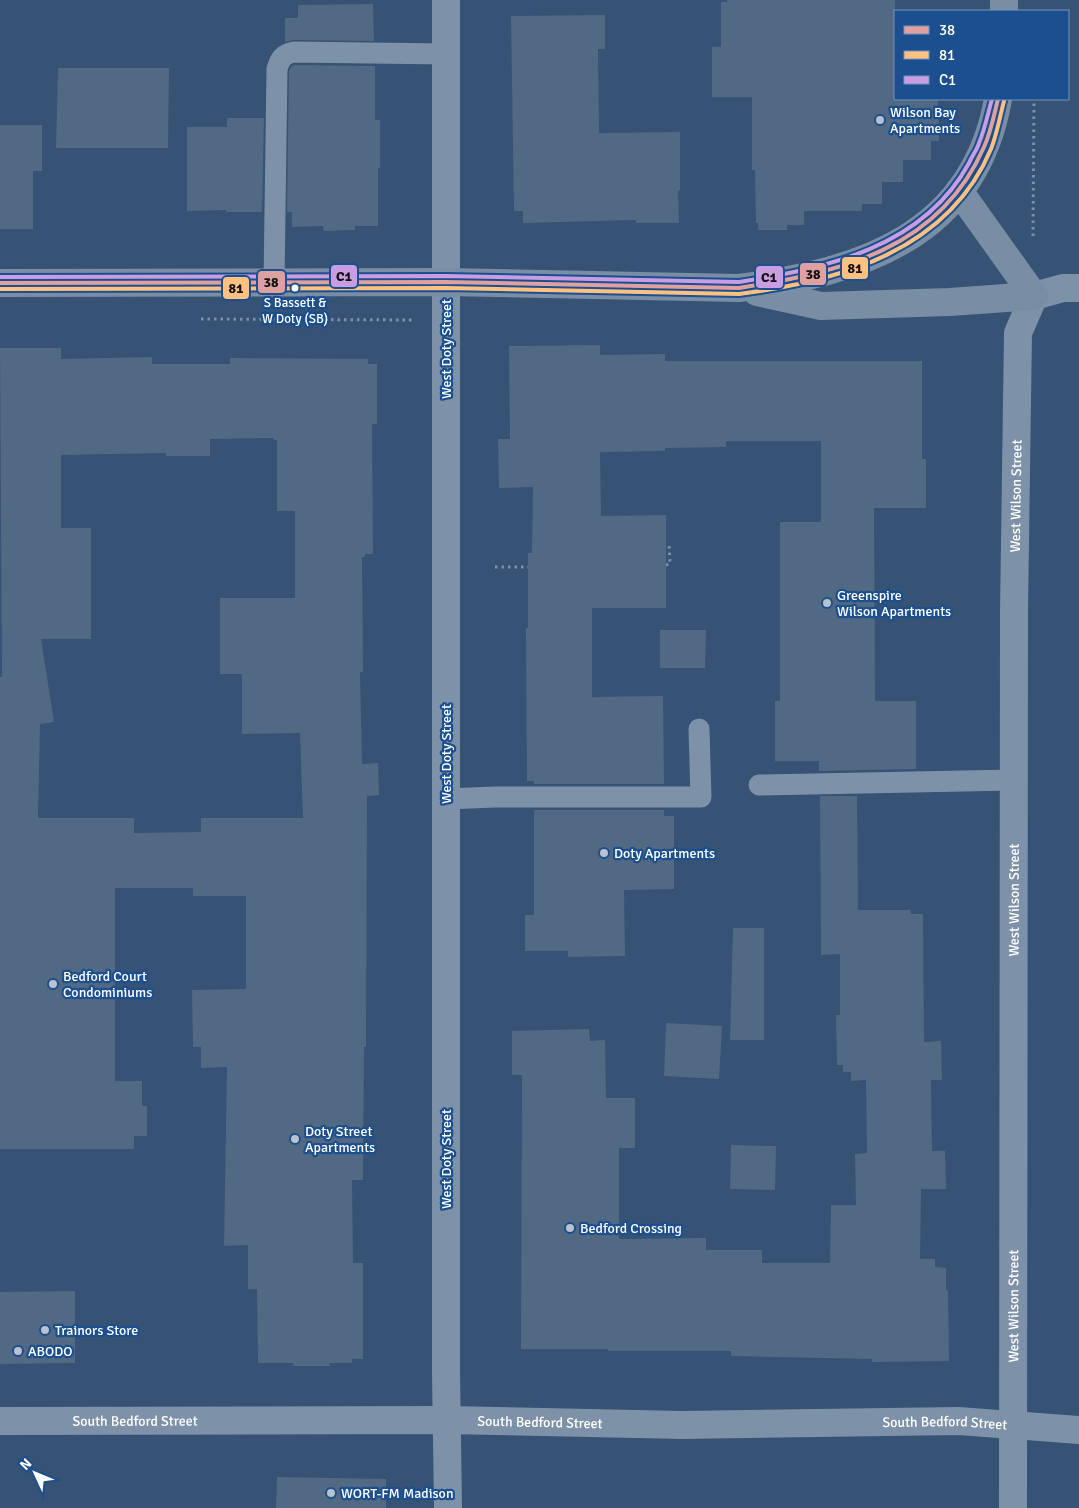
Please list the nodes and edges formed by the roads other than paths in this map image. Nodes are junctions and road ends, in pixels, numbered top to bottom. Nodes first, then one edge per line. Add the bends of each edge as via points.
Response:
1 (446, 0) edge
2 (446, 54) junction
3 (998, 100) edge
4 (960, 191) junction
5 (274, 282) junction
6 (446, 282) junction
7 (0, 283) edge
8 (739, 288) junction
9 (1079, 288) edge
10 (1034, 296) junction
11 (699, 728) dead end
12 (1014, 780) junction
13 (759, 785) dead end
14 (446, 799) junction
15 (447, 1420) junction
16 (0, 1421) edge
17 (1013, 1426) junction
18 (1079, 1430) edge
19 (448, 1508) edge
20 (1013, 1508) edge

1 - 2 street, West Doty Street
2 - 5 lane via 294,52 280,60
2 - 6 street, West Doty Street
3 - 4 street via 994,124 984,149
4 - 8 street via 927,224 888,250 861,261 784,282
4 - 10 street
5 - 6 street
5 - 7 street
6 - 8 street
6 - 14 street, West Doty Street
8 - 10 street via 821,306
9 - 10 street via 1063,288
10 - 12 street, West Wilson Street via 1018,333
11 - 14 lane via 701,797
12 - 13 lane
12 - 17 street, West Wilson Street
14 - 15 street, West Doty Street
15 - 16 street, South Bedford Street
15 - 17 street, South Bedford Street via 682,1425 959,1421
15 - 19 street, West Doty Street
17 - 18 street, South Bedford Street
17 - 20 street, West Wilson Street

